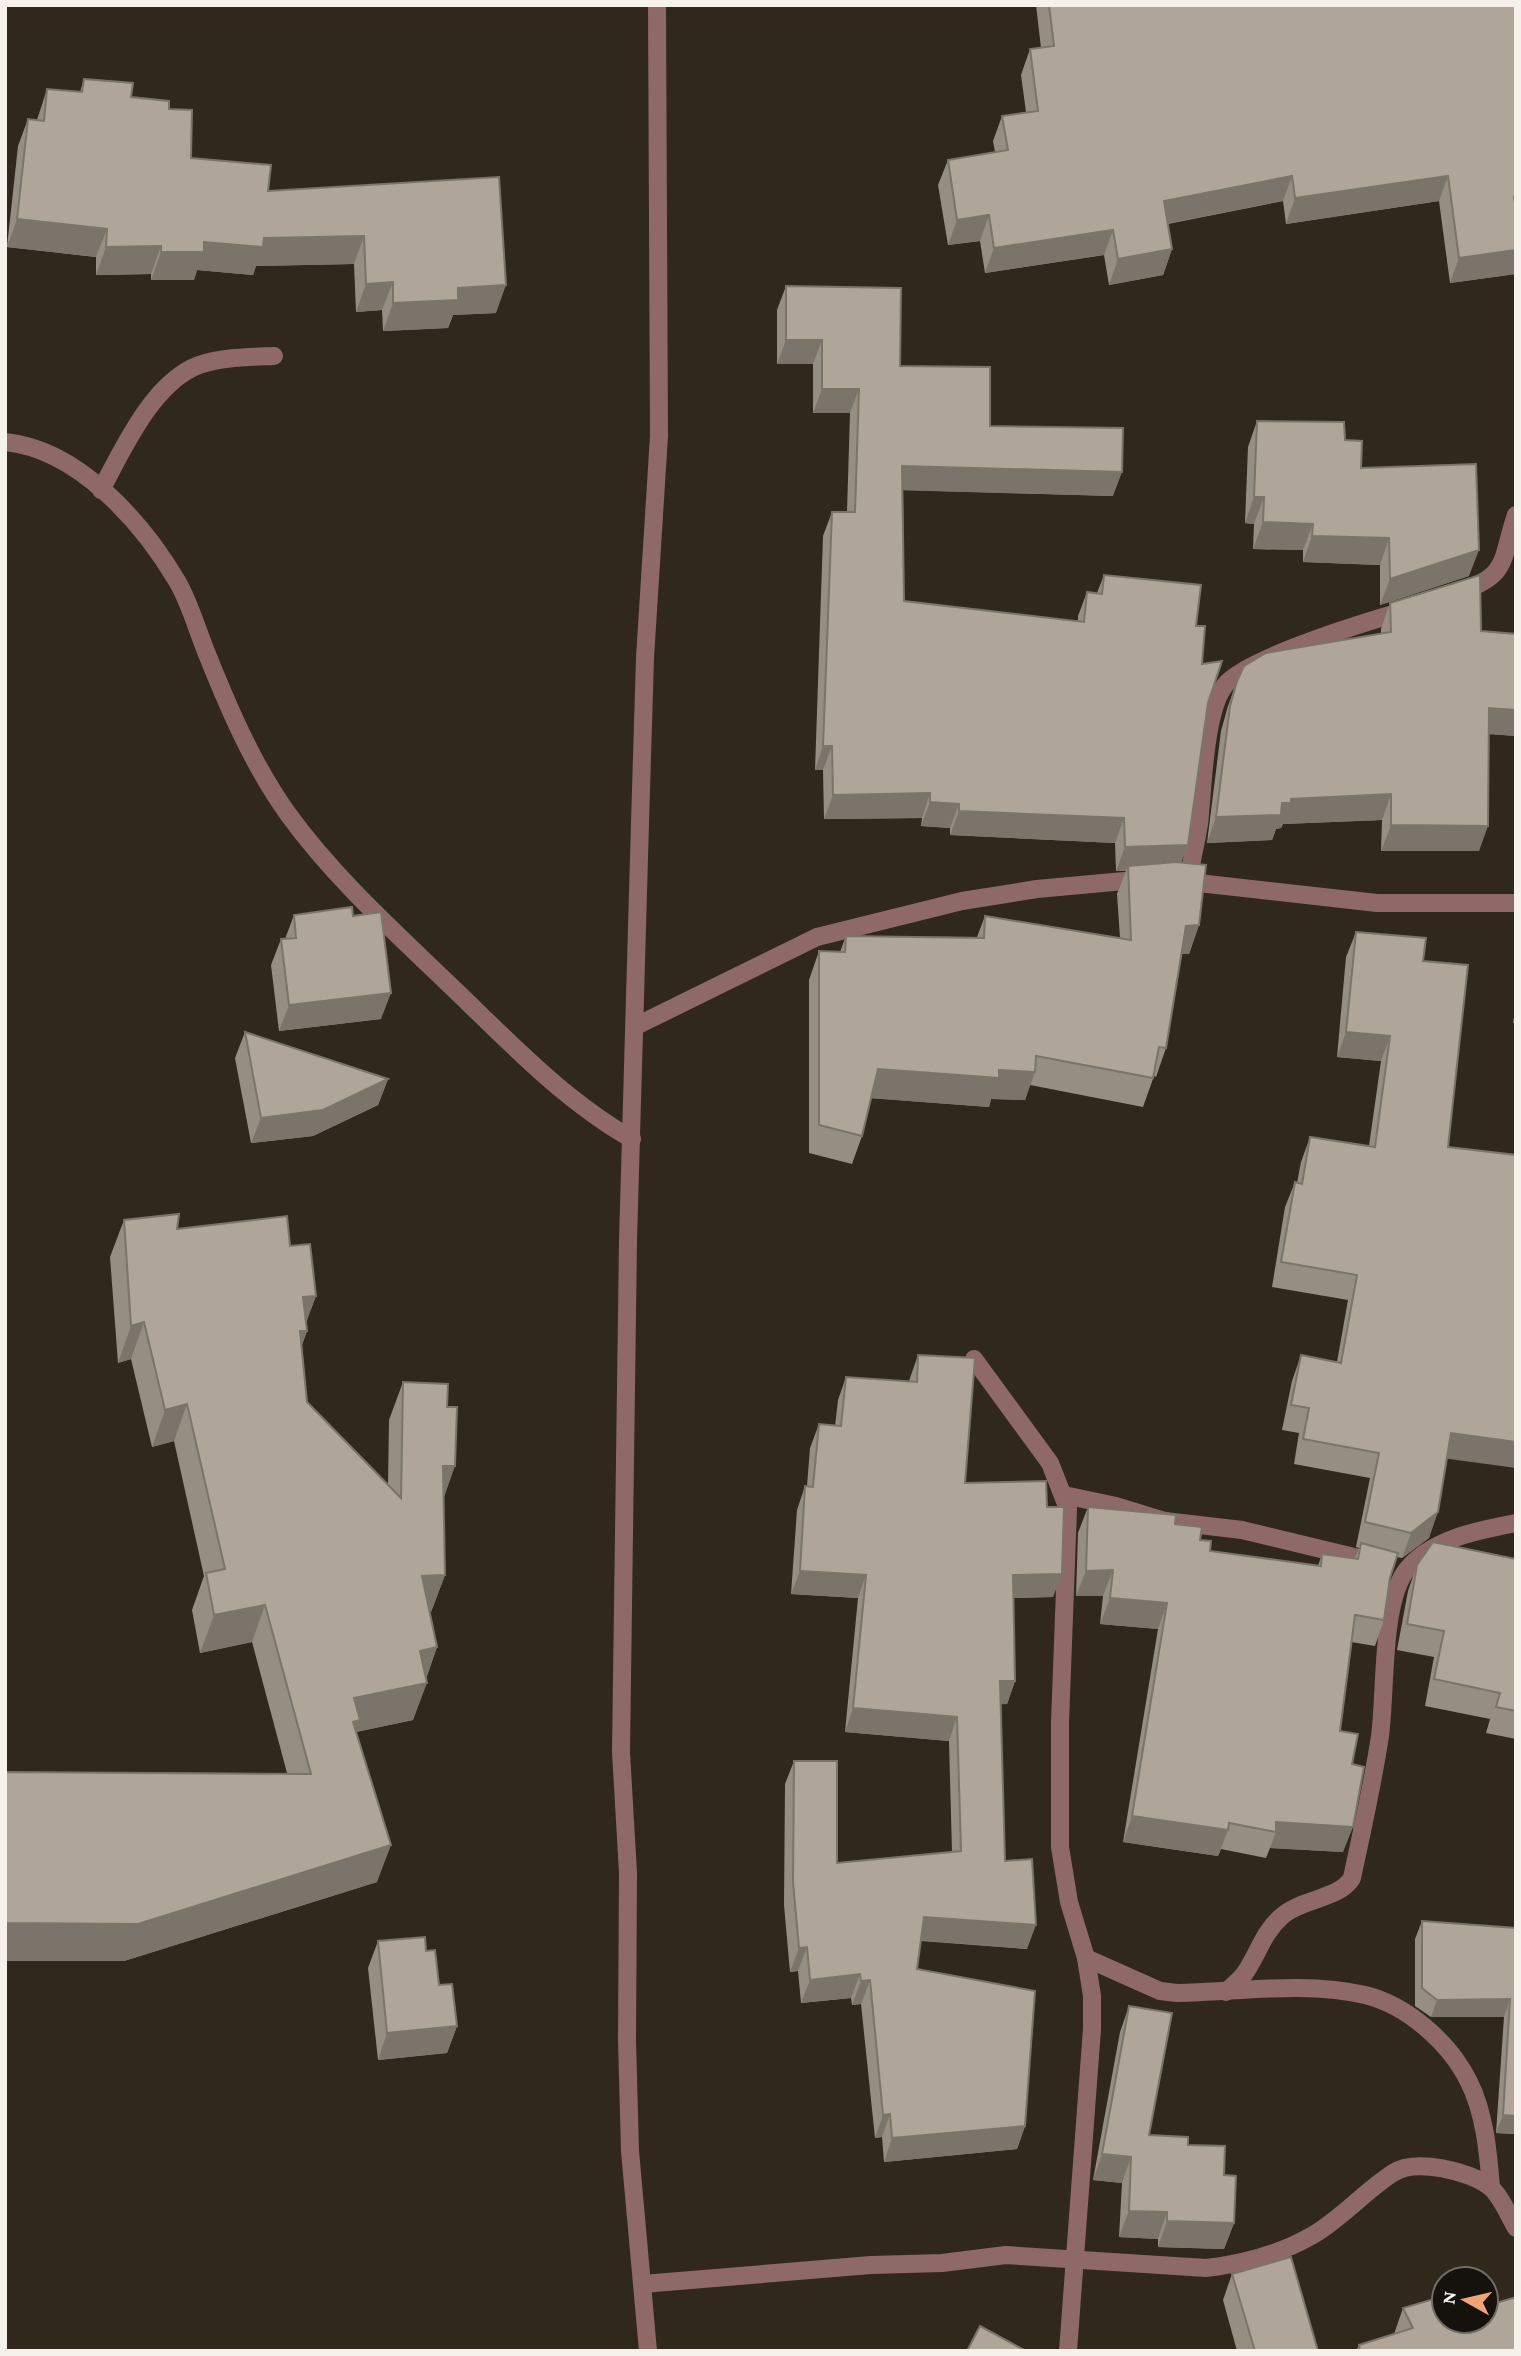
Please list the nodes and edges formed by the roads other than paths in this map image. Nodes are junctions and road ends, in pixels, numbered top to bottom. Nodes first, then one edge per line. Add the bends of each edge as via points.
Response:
1 (657, 5) edge
2 (274, 356) dead end
3 (5, 442) edge
4 (101, 490) junction
5 (1516, 515) edge
6 (1188, 881) junction
7 (1516, 903) edge
8 (636, 1026) junction
9 (632, 1139) junction
10 (974, 1359) edge
11 (1064, 1495) junction
12 (1516, 1523) edge
13 (1406, 1571) junction
14 (1086, 1958) junction
15 (1226, 1993) junction
16 (1490, 2187) junction
17 (1516, 2228) edge
18 (1073, 2259) junction
19 (643, 2284) junction
20 (648, 2351) edge
21 (1068, 2351) edge

1 - 8 street via 659,436 645,658
2 - 4 street via 198,366 172,383 140,419
3 - 4 street via 52,456
4 - 9 street via 142,531 178,582 232,716 286,812 334,873 594,1118
5 - 6 street via 1507,552 1486,583 1337,631 1251,668 1226,684 1210,729
6 - 7 street via 1377,903
6 - 8 street via 1136,879 1037,888 962,901 817,937
8 - 9 street
9 - 19 street via 621,1752 628,1873 630,2151
10 - 11 street via 1050,1463
11 - 13 street via 1165,1521 1242,1530
11 - 14 street via 1069,1525 1060,1847 1069,1902
12 - 13 street via 1443,1543
13 - 15 street via 1392,1605 1380,1738 1352,1878 1342,1890 1293,1907 1281,1917
14 - 15 street via 1160,1991
14 - 18 street via 1092,2029
15 - 16 street via 1323,1989 1363,1994 1412,2018 1447,2049 1469,2082 1482,2121
16 - 17 street
16 - 18 street via 1450,2169 1414,2166 1396,2170 1315,2235 1236,2265 1206,2268
18 - 19 street via 1006,2255
18 - 21 street
19 - 20 street

